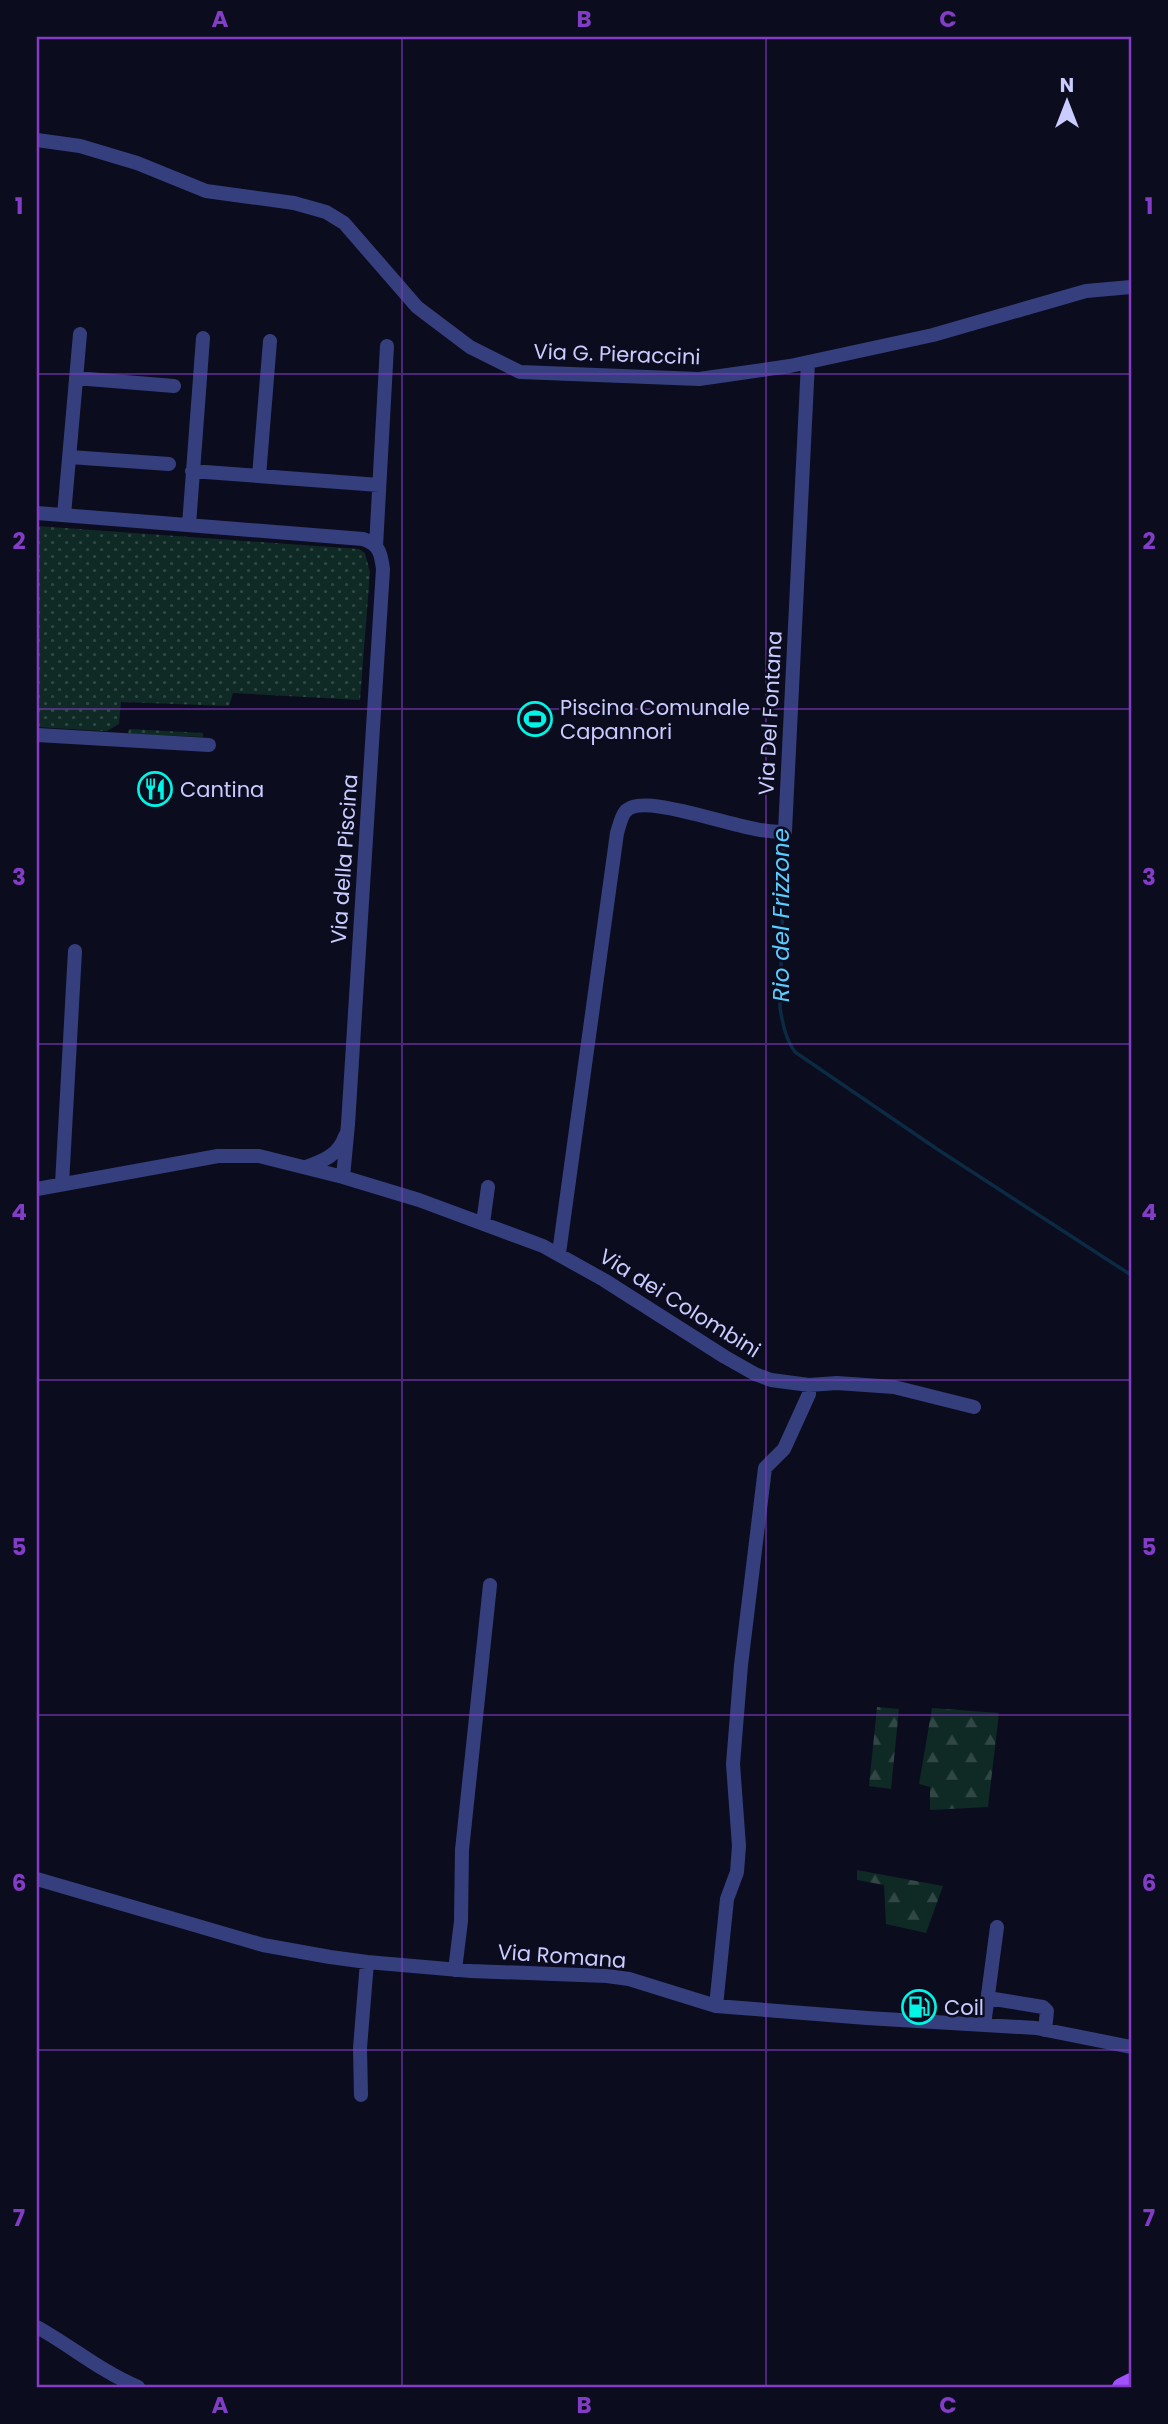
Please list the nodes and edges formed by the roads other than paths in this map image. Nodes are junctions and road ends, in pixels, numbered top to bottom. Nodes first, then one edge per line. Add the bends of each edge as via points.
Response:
1 (37, 140) edge
2 (1131, 287) edge
3 (80, 334) dead end
4 (203, 338) dead end
5 (270, 341) dead end
6 (387, 346) dead end
7 (808, 362) junction
8 (76, 378) junction
9 (174, 386) dead end
10 (70, 457) junction
11 (169, 464) dead end
12 (192, 471) junction
13 (260, 476) junction
14 (379, 485) junction
15 (37, 513) edge
16 (64, 515) junction
17 (189, 525) junction
18 (376, 546) junction
19 (37, 735) edge
20 (209, 745) dead end
21 (75, 951) dead end
22 (348, 1124) junction
23 (306, 1167) junction
24 (343, 1177) junction
25 (62, 1184) junction
26 (488, 1187) dead end
27 (37, 1189) edge
28 (483, 1223) junction
29 (559, 1253) junction
30 (809, 1385) junction
31 (974, 1407) dead end
32 (489, 1586) dead end
33 (37, 1879) edge
34 (997, 1927) dead end
35 (367, 1962) junction
36 (455, 1970) junction
37 (988, 1998) junction
38 (716, 2006) junction
39 (984, 2025) junction
40 (1045, 2030) junction
41 (1131, 2048) edge
42 (361, 2095) dead end
43 (37, 2327) edge
44 (1131, 2382) edge
45 (138, 2387) edge
46 (1121, 2387) edge

1 - 7 street, Via G. Pieraccini via 80,146 137,163 206,191 295,203 326,212 356,235 417,307 470,347 520,372 699,379
2 - 7 street, Via G. Pieraccini via 1086,291 933,335
3 - 8 street
4 - 12 street
5 - 13 street
6 - 14 street, Via della Piscina
7 - 29 street, Via Del Fontana via 786,818 780,832 650,805 625,811 617,833
8 - 9 street
8 - 10 street
10 - 11 street
10 - 16 street
12 - 13 street
12 - 17 street
13 - 14 street
14 - 18 street, Via della Piscina
15 - 16 street
16 - 17 street
17 - 18 street via 363,539
18 - 22 street, Via della Piscina via 383,569
19 - 20 street
21 - 25 street
22 - 23 street via 343,1143 333,1154
22 - 24 street, Via della Piscina
23 - 24 street, Via dei Colombini
23 - 25 street, Via dei Colombini via 237,1154
24 - 28 street, Via dei Colombini
25 - 27 street, Via dei Colombini
26 - 28 street
28 - 29 street, Via dei Colombini
29 - 30 street, Via dei Colombini via 755,1374
30 - 31 street, Via dei Colombini via 894,1387
30 - 38 street via 784,1448 765,1468 733,1765 737,1872 727,1899
32 - 36 street via 462,1850
33 - 35 street, Via Romana via 263,1945
34 - 37 street
35 - 36 street, Via Romana
35 - 42 street
36 - 38 street, Via Romana via 629,1979
37 - 39 street
37 - 40 street via 1043,2007 1047,2011
38 - 39 street, Via Romana
39 - 40 street, Via Romana
40 - 41 street, Via Romana
43 - 45 street
44 - 46 main road

